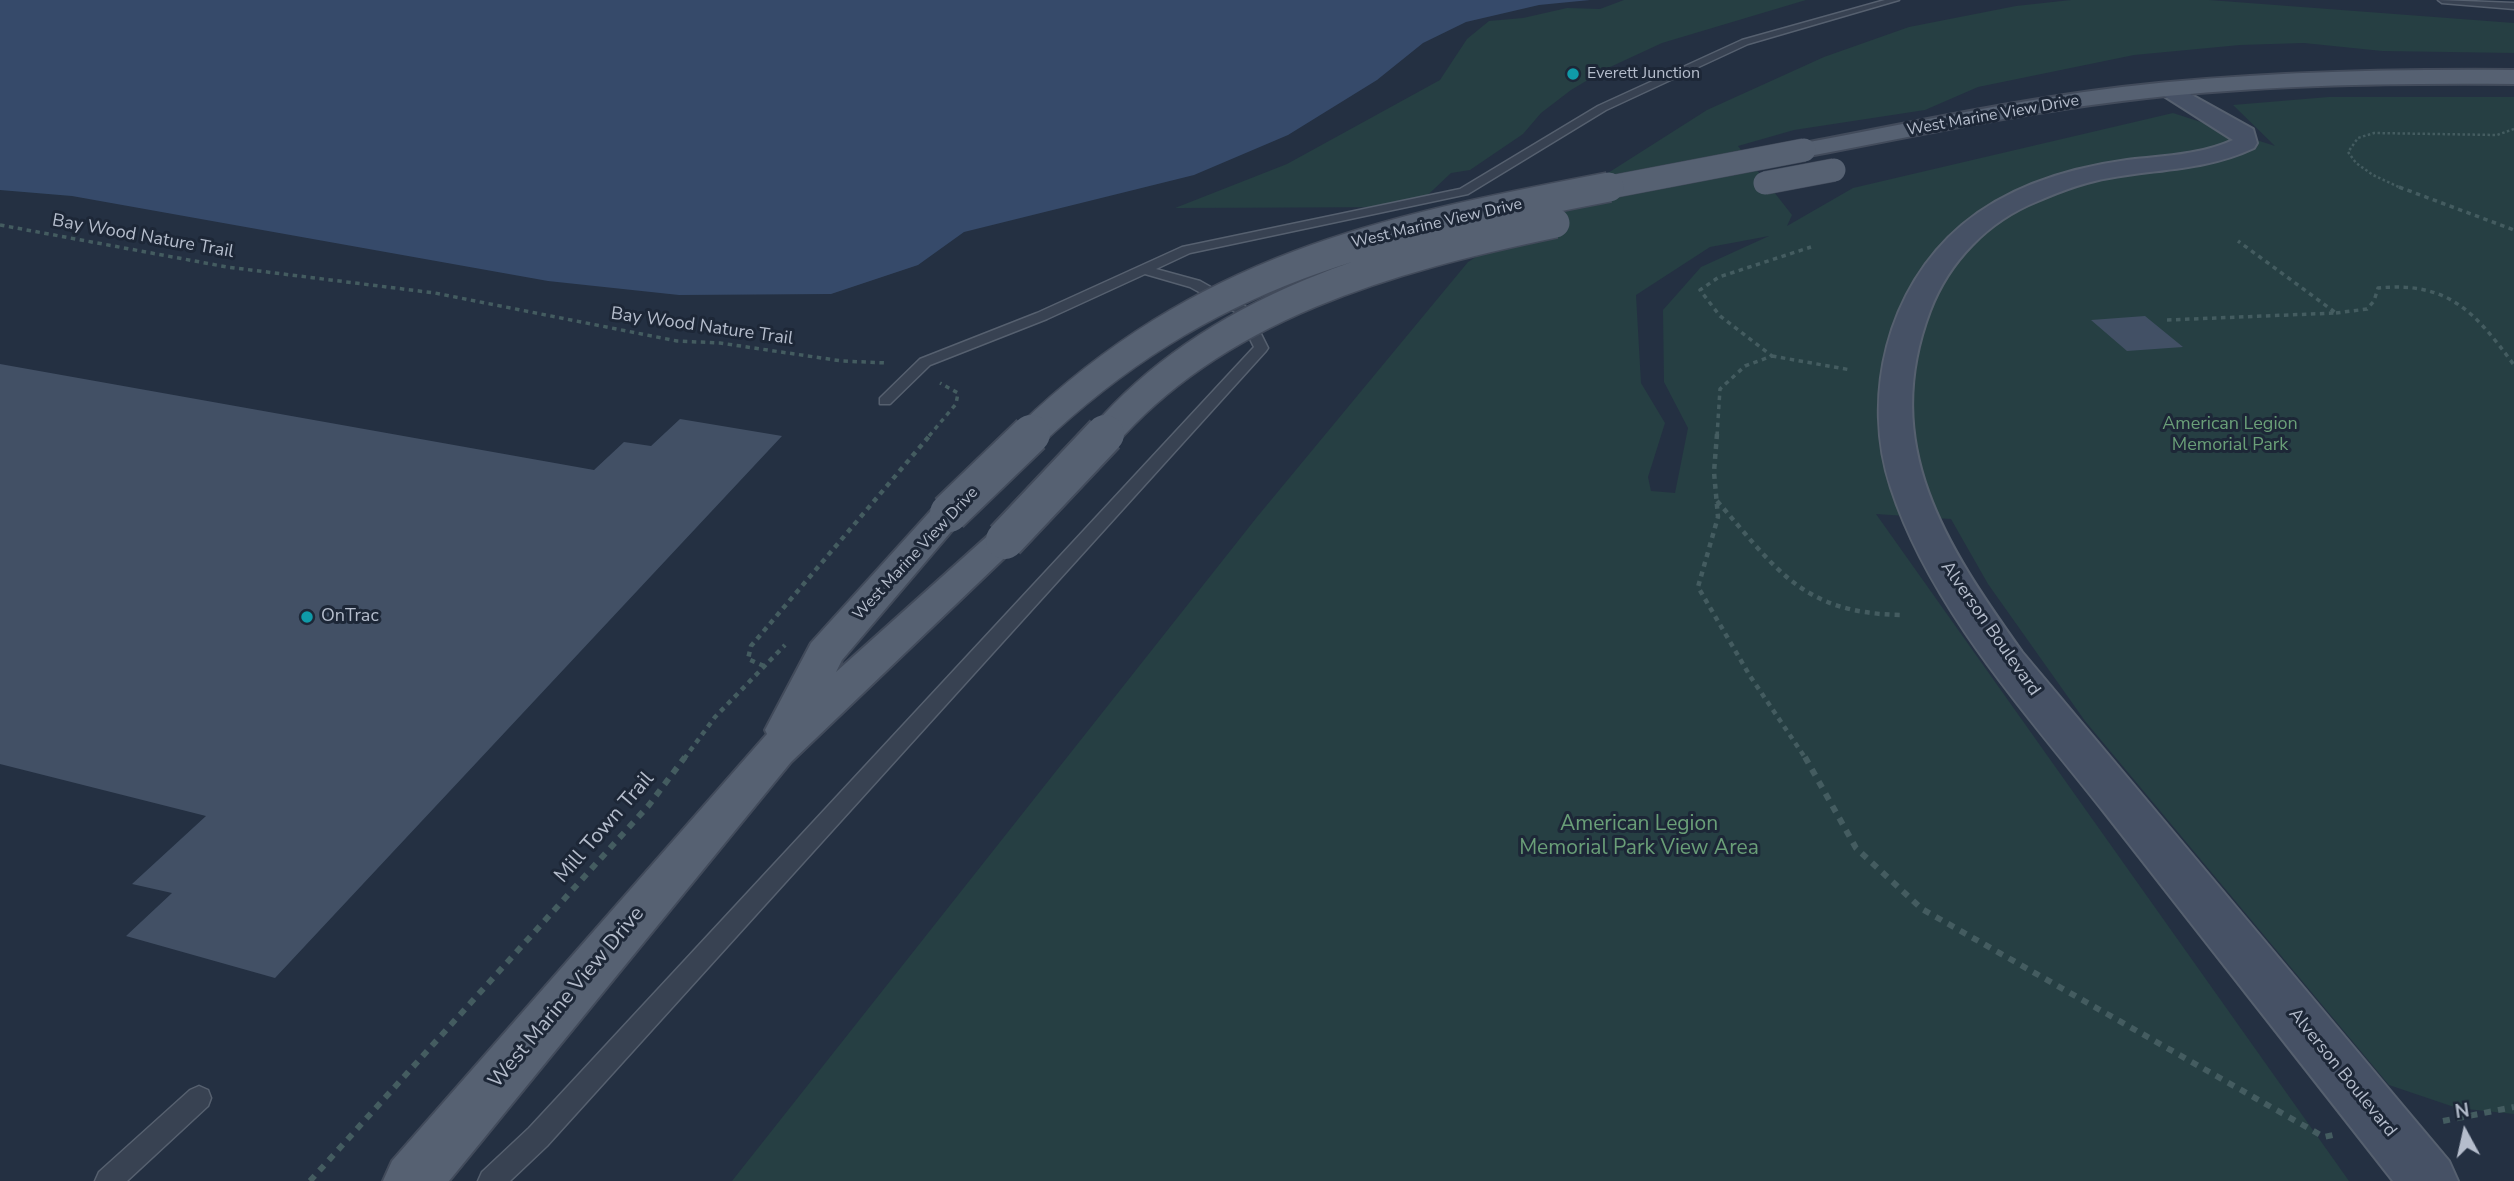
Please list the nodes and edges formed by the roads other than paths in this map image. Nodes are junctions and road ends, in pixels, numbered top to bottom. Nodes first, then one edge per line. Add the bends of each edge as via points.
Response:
1 (1895, 0) edge
2 (2442, 0) edge
3 (2514, 6) edge
4 (2514, 77) edge
5 (2172, 91) junction
6 (1927, 150) dead end
7 (1848, 167) dead end
8 (1143, 270) junction
9 (885, 401) dead end
10 (776, 751) junction
11 (199, 1098) dead end
12 (108, 1181) edge
13 (412, 1181) edge
14 (491, 1181) edge
15 (2429, 1181) edge

1 - 8 lane via 1745,42 1602,108 1464,192 1186,250
2 - 3 lane
4 - 5 main road, West Marine View Drive via 2360,77
5 - 6 main road, West Marine View Drive
5 - 10 main road, West Marine View Drive, bridge via 2066,102 1416,225 1351,243 1235,289 1128,352 949,513 825,653
5 - 15 main road, Alverson Boulevard via 2231,124 2245,134 2245,143 2209,155 2093,173 2026,196 1983,220 1930,276 1903,332 1895,372 1894,420 1904,475 1928,538 2008,662
7 - 10 main road, West Marine View Drive, bridge via 1416,254 1325,285 1249,321 1145,392 1005,540
8 - 9 lane via 925,362
8 - 14 lane via 1195,284 1243,311 1261,348 547,1127
10 - 13 main road, West Marine View Drive
11 - 12 lane

